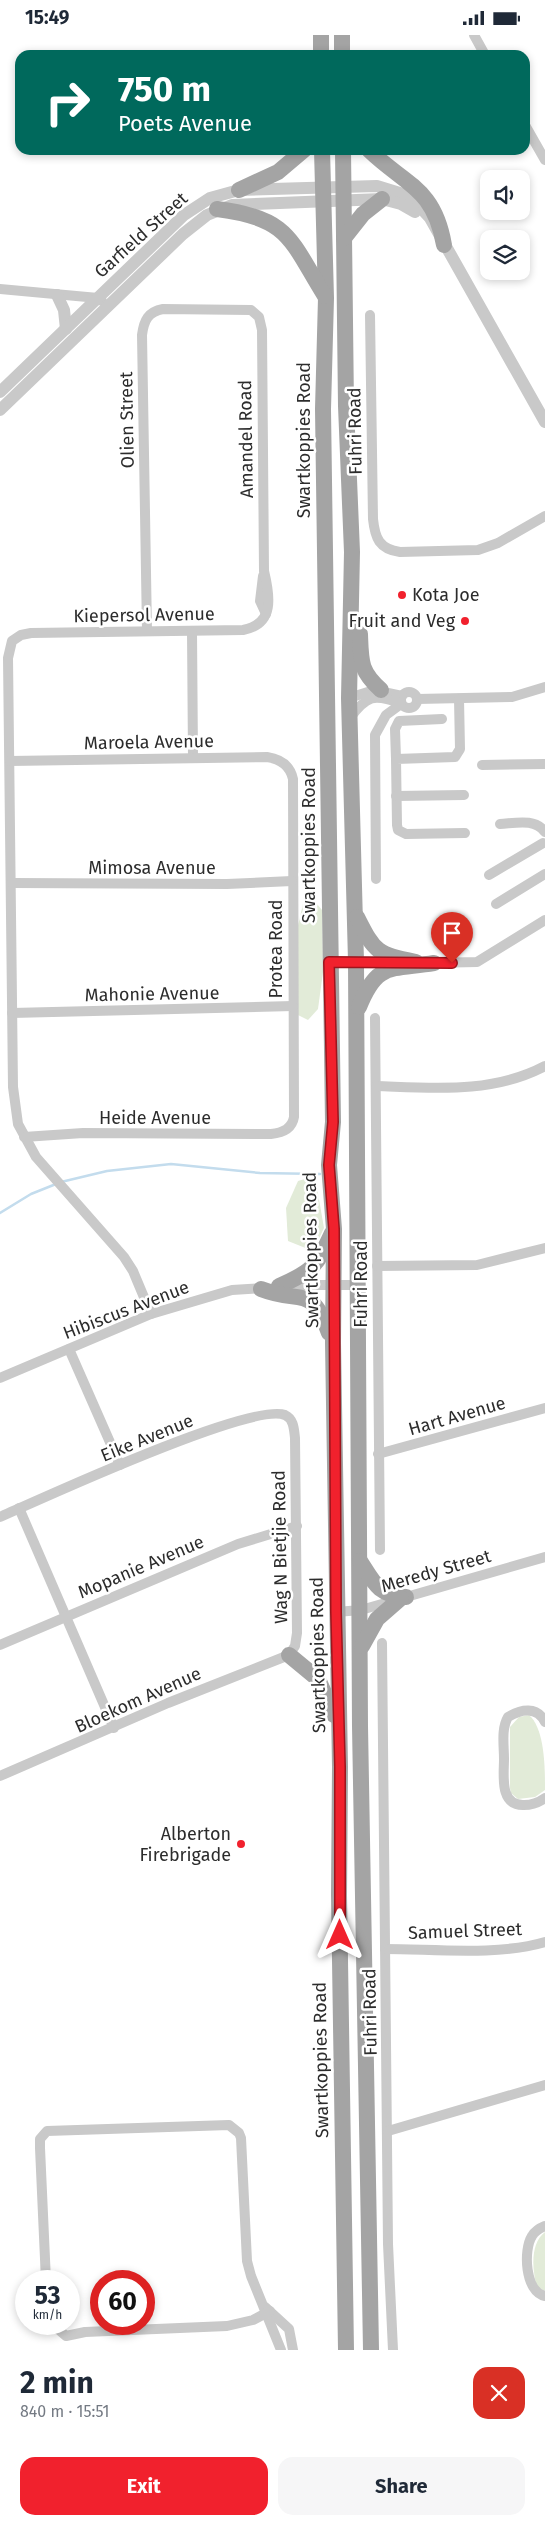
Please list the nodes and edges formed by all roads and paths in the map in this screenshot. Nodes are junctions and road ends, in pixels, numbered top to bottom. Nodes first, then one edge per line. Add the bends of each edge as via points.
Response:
1 (342, 35) edge
2 (474, 35) edge
3 (342, 50) edge
4 (482, 50) edge
5 (530, 134) edge
6 (298, 155) edge
7 (322, 155) edge
8 (343, 155) edge
9 (375, 155) edge
10 (545, 160) edge
11 (239, 190) junction
12 (344, 193) junction
13 (323, 194) junction
14 (382, 199) junction
15 (217, 209) junction
16 (344, 238) junction
17 (440, 239) junction
18 (0, 289) edge
19 (57, 295) junction
20 (326, 298) junction
21 (103, 302) junction
22 (251, 310) joint
23 (370, 315) dead end
24 (66, 329) junction
25 (0, 392) edge
26 (0, 409) edge
27 (545, 421) edge
28 (545, 516) edge
29 (352, 552) junction
30 (266, 614) joint
31 (147, 631) junction
32 (192, 632) junction
33 (545, 687) edge
34 (383, 694) junction
35 (349, 698) junction
36 (459, 699) junction
37 (401, 701) junction
38 (386, 715) junction
39 (350, 717) junction
40 (442, 719) dead end
41 (193, 758) junction
42 (396, 759) junction
43 (10, 761) junction
44 (545, 764) edge
45 (482, 765) dead end
46 (286, 766) joint
47 (464, 795) dead end
48 (396, 796) junction
49 (329, 802) junction
50 (500, 824) dead end
51 (464, 833) dead end
52 (545, 839) edge
53 (545, 874) edge
54 (489, 875) dead end
55 (376, 879) dead end
56 (292, 881) junction
57 (12, 883) junction
58 (496, 904) dead end
59 (354, 913) junction
60 (545, 920) edge
61 (356, 961) junction
62 (329, 962) junction
63 (426, 963) junction
64 (292, 1007) junction
65 (356, 1012) junction
66 (12, 1013) junction
67 (375, 1018) dead end
68 (545, 1066) edge
69 (376, 1086) junction
70 (285, 1131) joint
71 (24, 1137) junction
72 (334, 1229) junction
73 (545, 1248) edge
74 (377, 1266) junction
75 (333, 1285) junction
76 (358, 1285) junction
77 (279, 1286) junction
78 (261, 1289) junction
79 (151, 1314) junction
80 (333, 1343) junction
81 (69, 1349) junction
82 (0, 1378) edge
83 (545, 1408) edge
84 (295, 1438) joint
85 (378, 1454) junction
86 (120, 1465) junction
87 (19, 1509) junction
88 (0, 1517) edge
89 (297, 1527) junction
90 (380, 1550) dead end
91 (545, 1557) edge
92 (359, 1559) junction
93 (404, 1598) junction
94 (361, 1610) junction
95 (336, 1612) junction
96 (68, 1616) junction
97 (382, 1643) dead end
98 (0, 1645) edge
99 (360, 1651) junction
100 (289, 1655) junction
101 (545, 1722) edge
102 (114, 1728) junction
103 (340, 1729) junction
104 (0, 1776) edge
105 (545, 1798) edge
106 (545, 1942) edge
107 (385, 1949) junction
108 (545, 2085) edge
109 (388, 2131) junction
110 (545, 2226) edge
111 (46, 2270) edge
112 (545, 2296) edge
113 (267, 2310) junction
114 (80, 2333) edge
115 (281, 2350) edge
116 (293, 2350) edge
117 (346, 2350) edge
118 (370, 2350) edge
119 (393, 2350) edge

1 - 3 main road
2 - 4 street
5 - 10 street
6 - 11 main road via 278,172
7 - 13 main road, Swartkoppies Road
8 - 12 main road
9 - 17 main road via 420,192 439,223
11 - 13 street, Garfield Street
11 - 21 street, Garfield Street via 210,198 184,215
12 - 13 street
12 - 14 street
12 - 16 main road
12 - 17 street via 377,186 403,194 426,212
13 - 15 street
13 - 20 main road, Swartkoppies Road
14 - 16 main road via 363,214
14 - 17 street via 409,208
15 - 20 main road via 266,220 283,232 296,245
15 - 21 street, Garfield Street via 198,220 146,270
16 - 29 main road
17 - 27 street via 488,317
18 - 19 street
19 - 21 street
19 - 24 street via 64,310
20 - 49 main road, Swartkoppies Road via 323,409
21 - 24 street, Garfield Street
21 - 26 street, Garfield Street
22 - 30 street, Amandel Road via 258,317 262,330 264,571 260,601
22 - 31 street, Olien Street via 163,309 150,313 144,322
23 - 28 street, Fuhri Road via 372,519 380,545 400,552 478,550 498,543
24 - 25 street, Garfield Street
29 - 34 main road via 361,664
29 - 35 main road
30 - 32 street, Kiepersol Avenue via 262,622 253,628
31 - 32 street, Kiepersol Avenue
31 - 43 street, Kiepersol Avenue via 31,633 15,638 8,658
32 - 41 street
33 - 36 street via 512,697
34 - 35 street via 374,690
34 - 37 street
34 - 38 street
34 - 39 street via 363,702
35 - 39 main road
35 - 49 main road via 337,721 336,771
36 - 37 street via 417,699 411,692
36 - 42 street via 460,749 455,757
37 - 38 street
38 - 55 street via 376,735 375,745
39 - 59 main road
40 - 42 street via 399,721 395,729
41 - 43 street, Maroela Avenue
41 - 46 street, Maroela Avenue via 267,757 275,758
42 - 48 street
43 - 57 street
44 - 45 street
46 - 56 street, Protea Road via 293,779
47 - 48 street
48 - 51 street via 396,825 401,833
49 - 62 main road, Swartkoppies Road
50 - 52 street via 531,822 540,825
52 - 54 street
53 - 58 street
56 - 57 street, Mimosa Avenue
56 - 64 street, Protea Road
57 - 66 street
59 - 61 main road
59 - 63 main road via 369,940 383,954
60 - 63 street via 477,962
61 - 62 street
61 - 63 street
61 - 65 main road
62 - 72 main road, Swartkoppies Road via 333,1122 329,1165
63 - 65 main road via 379,973 366,988
64 - 66 street, Mahonie Avenue
64 - 70 street, Protea Road via 294,1117
65 - 76 main road
66 - 71 street via 14,1095 18,1124
67 - 69 street, Fuhri Road
68 - 69 street via 520,1077 468,1088
69 - 74 street, Fuhri Road
70 - 71 street, Heide Avenue via 271,1134 84,1133
71 - 79 street via 62,1188 124,1257
72 - 75 main road, Swartkoppies Road
72 - 77 main road via 312,1268
73 - 74 street via 477,1265
74 - 85 street, Fuhri Road
75 - 76 street, Hibiscus Avenue
75 - 77 street, Hibiscus Avenue
75 - 80 main road, Swartkoppies Road
76 - 92 main road
77 - 78 street, Hibiscus Avenue
78 - 79 street, Hibiscus Avenue via 232,1291
78 - 80 main road via 314,1303 322,1313
79 - 81 street, Hibiscus Avenue
80 - 95 main road, Swartkoppies Road
81 - 82 street, Hibiscus Avenue
81 - 86 street
83 - 85 street, Hart Avenue
84 - 86 street, Eike Avenue via 289,1418 267,1414 187,1438
84 - 89 street, Wag N Bietjie Road
85 - 90 street, Fuhri Road
86 - 87 street, Eike Avenue
87 - 88 street, Eike Avenue
87 - 96 street
89 - 96 street, Mopanie Avenue via 238,1544
89 - 100 street, Wag N Bietjie Road via 297,1633 295,1646
91 - 93 street, Meredy Street
92 - 93 main road via 380,1589
92 - 94 main road
93 - 94 street, Meredy Street
93 - 99 main road via 378,1619
94 - 95 street, Meredy Street
94 - 99 main road
95 - 103 main road, Swartkoppies Road
96 - 98 street, Mopanie Avenue
96 - 102 street
97 - 107 street, Fuhri Road
99 - 118 main road
100 - 102 street, Bloekom Avenue
100 - 103 main road via 323,1687
101 - 105 street via 534,1711 523,1710 508,1717 504,1727 504,1787 515,1804 537,1803
102 - 104 street, Bloekom Avenue
103 - 117 main road, Swartkoppies Road
106 - 107 street, Samuel Street via 497,1949
107 - 109 street, Fuhri Road
108 - 109 street
109 - 119 street, Fuhri Road via 388,2244
110 - 112 street via 533,2234 529,2249 531,2285 538,2294
111 - 113 street via 40,2139 47,2131 225,2124 234,2128 241,2138 247,2261
113 - 114 street via 253,2319 227,2326
113 - 115 street
113 - 116 street via 289,2329

